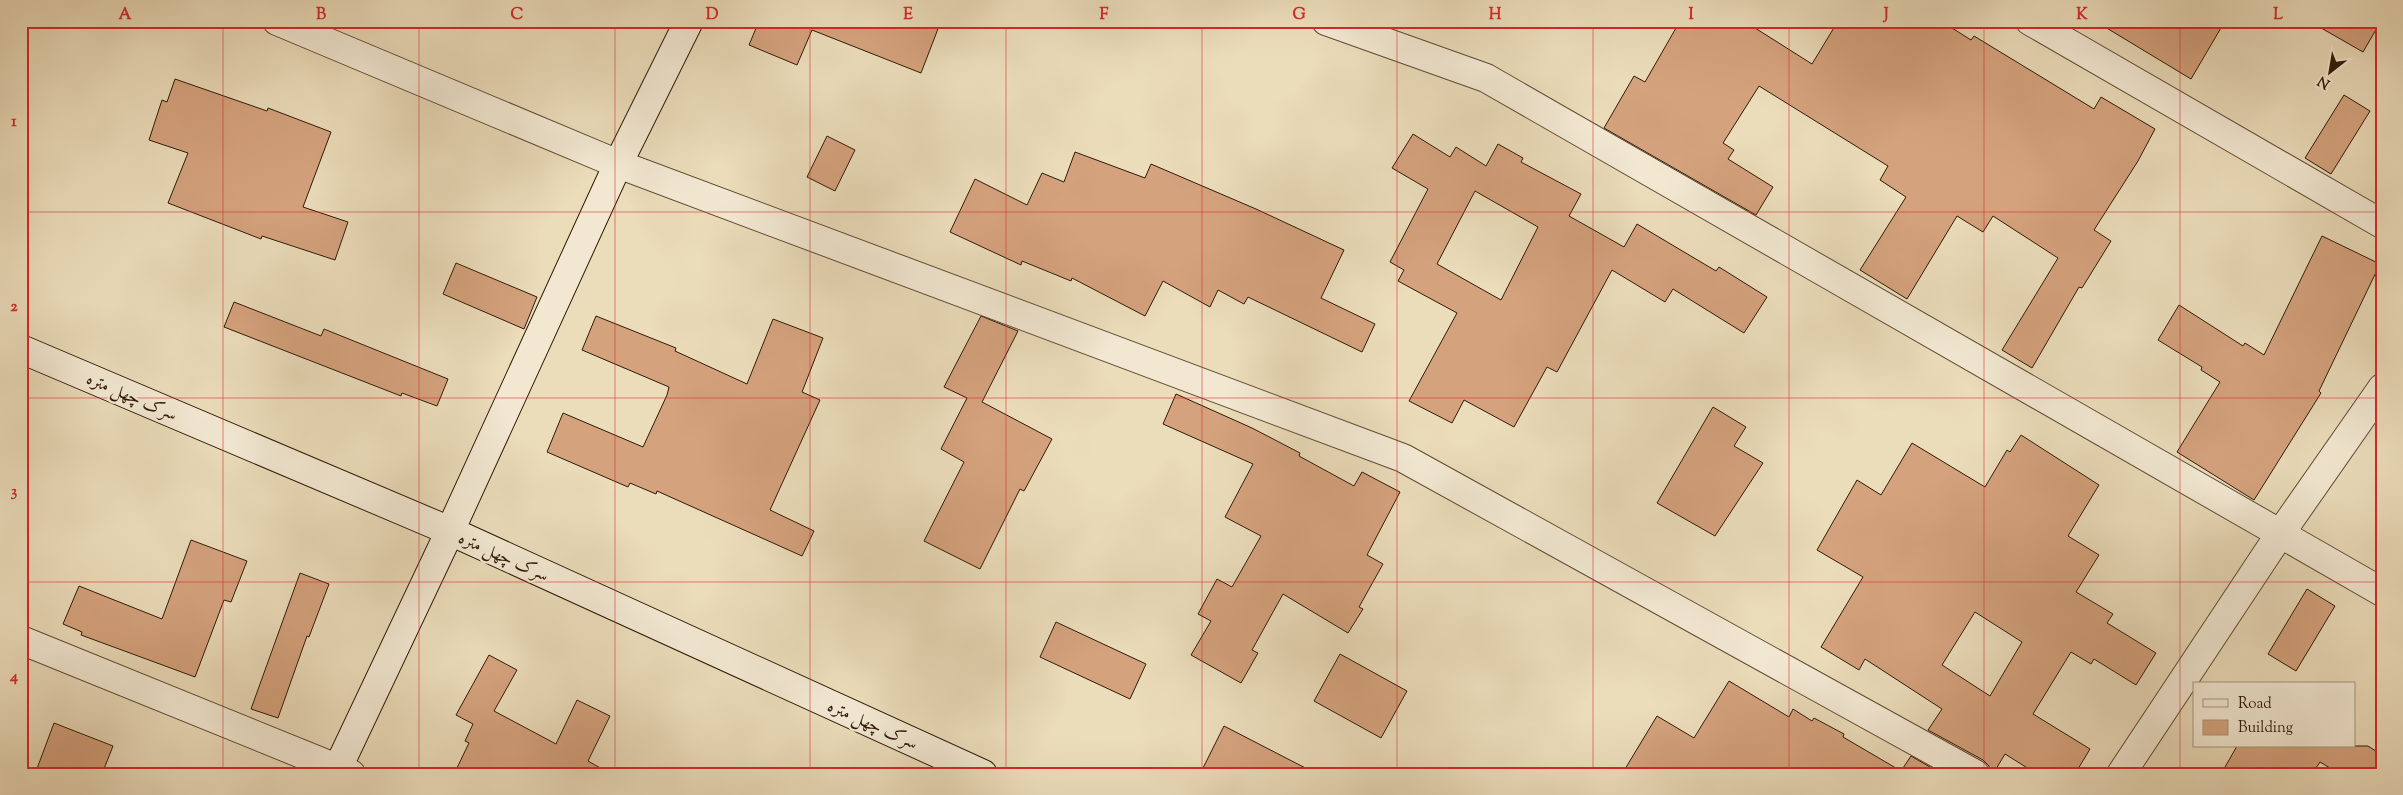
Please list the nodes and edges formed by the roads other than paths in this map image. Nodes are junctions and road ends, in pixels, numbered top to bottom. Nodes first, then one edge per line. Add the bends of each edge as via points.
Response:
1 (277, 21) edge
2 (689, 21) edge
3 (1326, 21) edge
4 (2030, 21) edge
5 (618, 164) junction
6 (2382, 224) edge
7 (21, 349) edge
8 (2382, 388) edge
9 (450, 531) junction
10 (2280, 534) junction
11 (2382, 592) edge
12 (21, 640) edge
13 (341, 772) edge
14 (982, 774) edge
15 (1975, 774) edge
16 (2121, 774) edge

1 - 5 street
2 - 5 street
3 - 10 street via 1486,78
4 - 6 street
5 - 9 street
5 - 15 street via 1403,458
7 - 9 street, سرک چهل متره
8 - 10 street
9 - 13 street
9 - 14 street, سرک چهل متره
10 - 11 street
10 - 16 street
12 - 13 street

